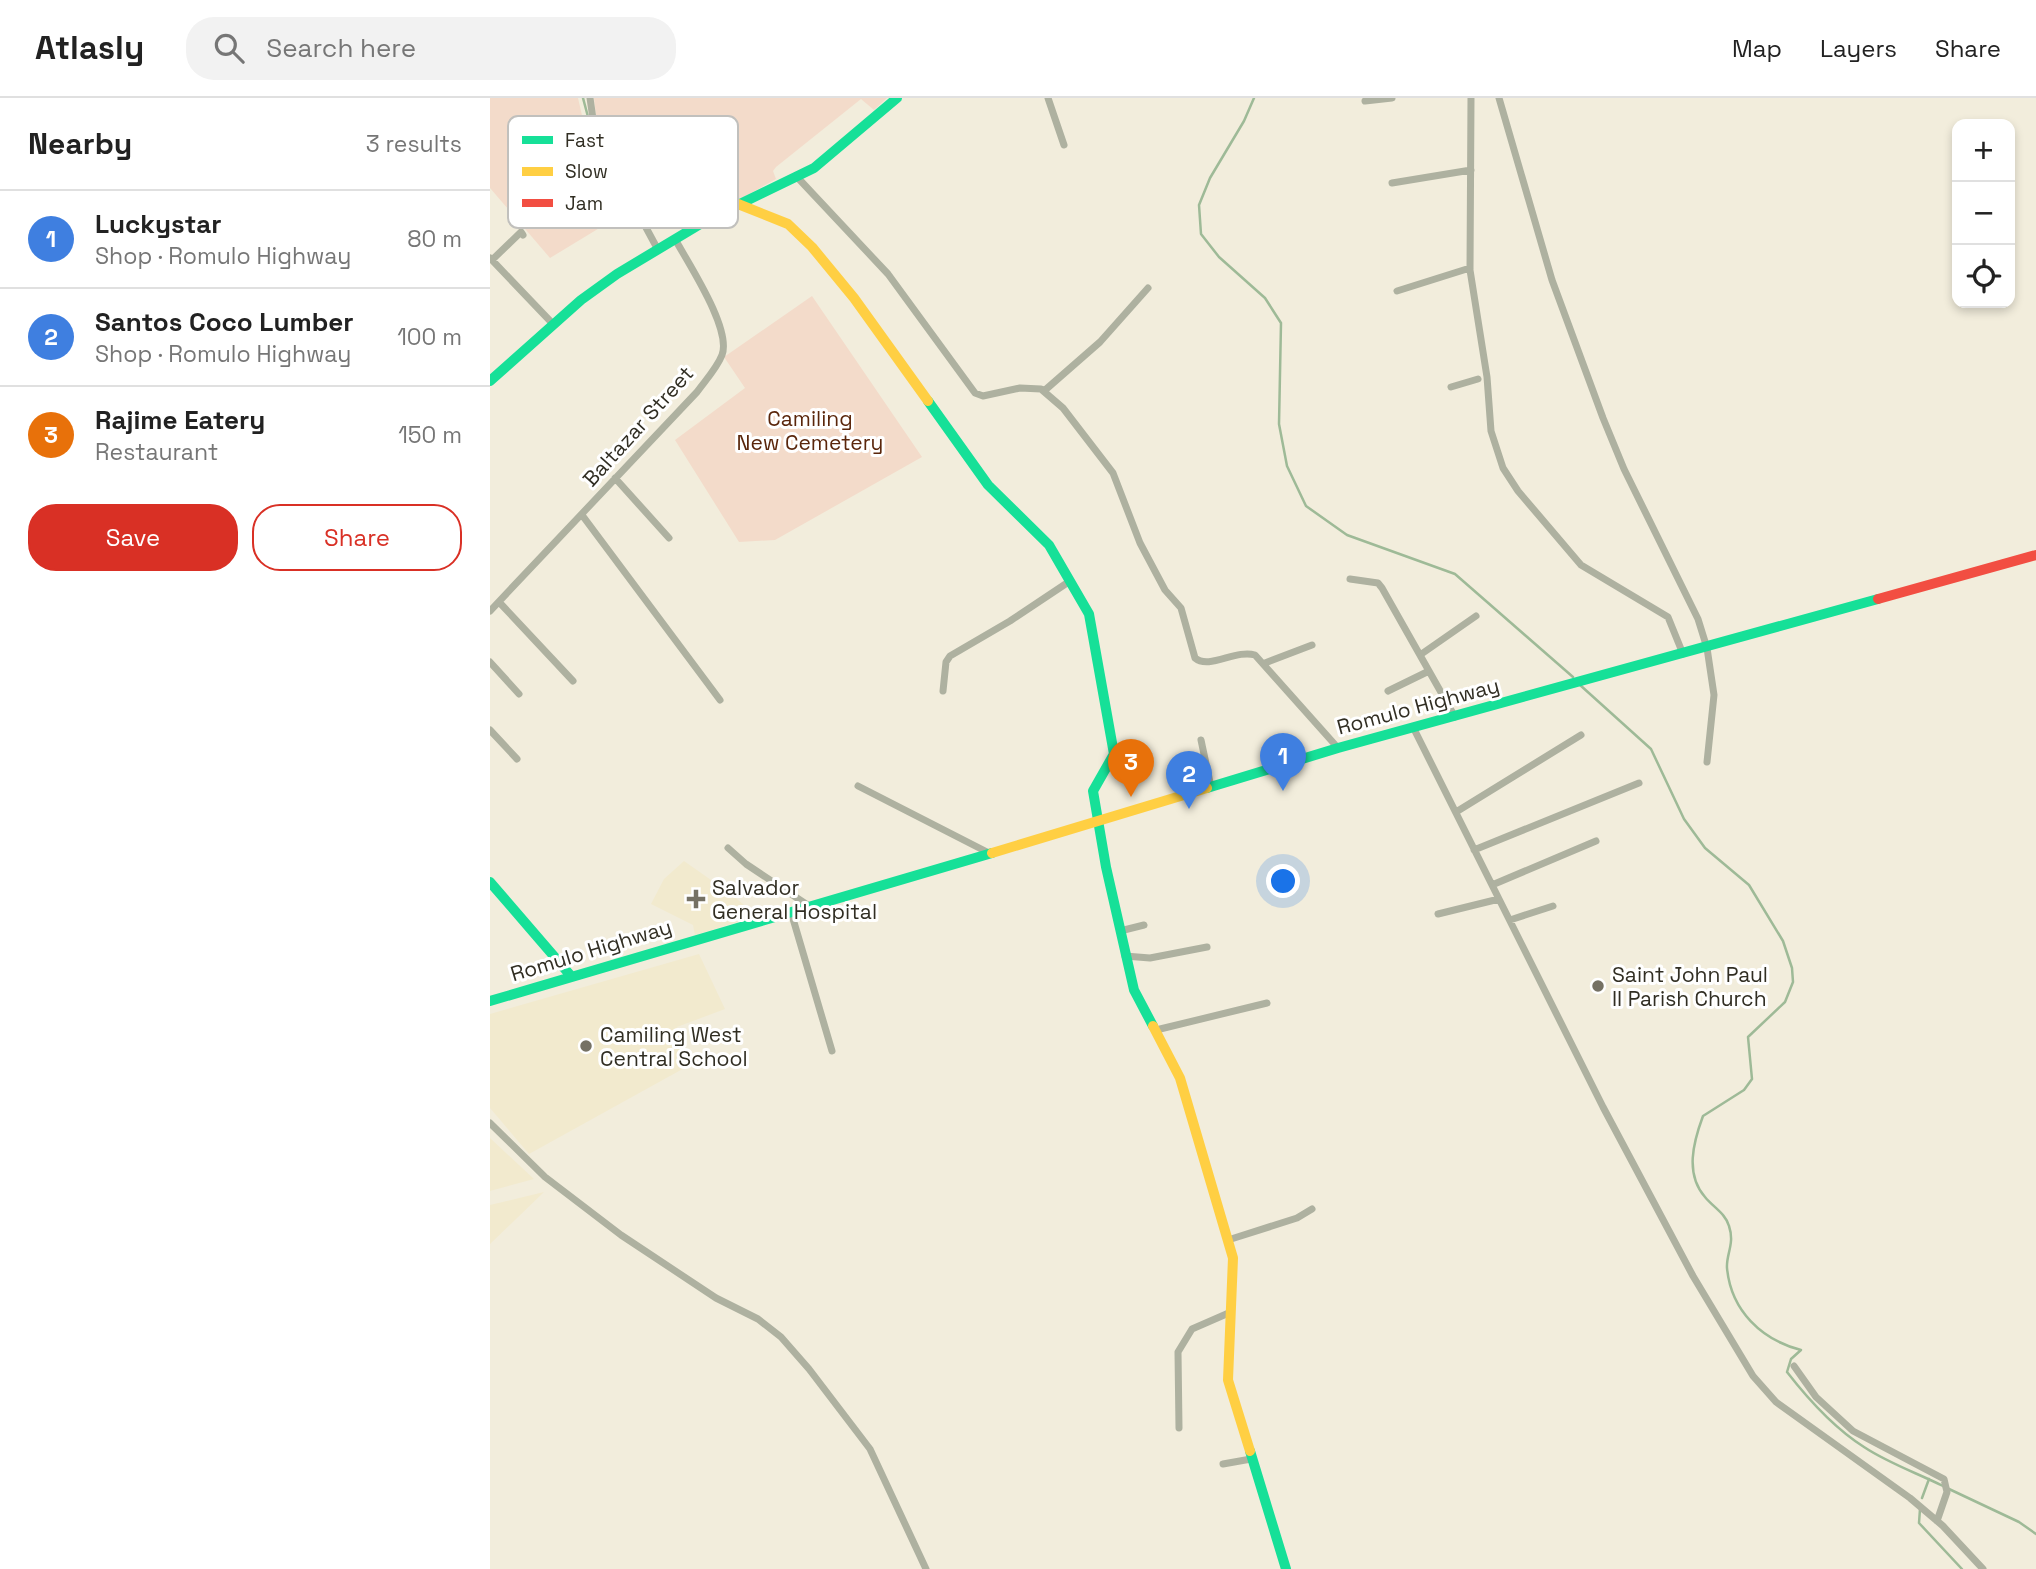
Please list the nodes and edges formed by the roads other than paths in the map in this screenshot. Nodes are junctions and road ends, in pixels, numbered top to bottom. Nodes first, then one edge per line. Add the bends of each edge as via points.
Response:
1 (590, 98) edge
2 (897, 98) edge
3 (1048, 98) edge
4 (1392, 98) edge
5 (1471, 98) edge
6 (1499, 98) edge
7 (1365, 102) dead end
8 (592, 116) edge
9 (1064, 145) dead end
10 (1471, 170) junction
11 (798, 178) junction
12 (1392, 183) dead end
13 (738, 204) joint
14 (646, 228) edge
15 (695, 228) edge
16 (523, 235) dead end
17 (676, 239) junction
18 (657, 248) junction
19 (491, 259) edge
20 (1470, 268) junction
21 (1149, 288) dead end
22 (1397, 291) dead end
23 (553, 324) junction
24 (1483, 378) junction
25 (490, 381) edge
26 (1451, 387) dead end
27 (1044, 391) junction
28 (615, 478) junction
29 (582, 515) junction
30 (669, 538) dead end
31 (2036, 555) edge
32 (1350, 579) dead end
33 (1070, 581) junction
34 (499, 601) junction
35 (490, 611) edge
36 (1476, 616) dead end
37 (1312, 645) dead end
38 (1707, 648) junction
39 (1420, 655) junction
40 (1683, 655) junction
41 (490, 662) edge
42 (1265, 663) junction
43 (1429, 671) junction
44 (573, 681) dead end
45 (943, 691) dead end
46 (1388, 691) dead end
47 (519, 694) dead end
48 (720, 700) dead end
49 (1455, 717) junction
50 (1414, 729) junction
51 (490, 730) edge
52 (1581, 735) dead end
53 (1201, 740) dead end
54 (1338, 748) junction
55 (517, 759) dead end
56 (1707, 762) dead end
57 (1639, 783) dead end
58 (858, 786) dead end
59 (1211, 787) junction
60 (1456, 812) junction
61 (1098, 822) junction
62 (1596, 841) dead end
63 (729, 848) dead end
64 (1474, 850) junction
65 (989, 853) junction
66 (490, 882) edge
67 (1492, 885) junction
68 (1499, 899) junction
69 (809, 906) junction
70 (1553, 906) dead end
71 (791, 911) junction
72 (1438, 914) dead end
73 (1510, 920) junction
74 (1144, 925) dead end
75 (1120, 931) junction
76 (1207, 947) dead end
77 (1125, 956) junction
78 (570, 976) junction
79 (490, 1000) edge
80 (1267, 1003) dead end
81 (1156, 1030) junction
82 (832, 1051) dead end
83 (490, 1123) edge
84 (1312, 1209) dead end
85 (1228, 1240) junction
86 (1231, 1312) junction
87 (1794, 1366) dead end
88 (1180, 1428) dead end
89 (1251, 1459) junction
90 (1223, 1464) dead end
91 (1937, 1521) junction
92 (926, 1569) edge
93 (1286, 1569) edge
94 (1983, 1569) edge

1 - 8 street
2 - 11 main road
3 - 9 street
4 - 7 street
5 - 10 street
6 - 38 street via 1552,280 1602,418 1698,619
10 - 12 street
10 - 20 street
11 - 13 main road
11 - 27 street via 888,274 975,393 983,396 1020,388
13 - 33 main road via 788,224 812,247 988,485 1038,532
14 - 18 street
15 - 17 main road
16 - 19 street via 521,232
17 - 18 main road
17 - 28 street, Baltazar Street via 718,321 723,354 697,392
18 - 23 main road
19 - 23 street
20 - 22 street
20 - 24 street
21 - 27 street via 1100,342
23 - 25 main road
24 - 26 street
24 - 40 street via 1491,431 1503,468 1518,491 1581,565 1668,617
27 - 42 street via 1063,408 1113,473 1140,543 1165,590 1181,608 1195,658 1206,662 1248,653
28 - 29 street, Baltazar Street
28 - 30 street
29 - 34 street, Baltazar Street
29 - 48 street
31 - 38 main road, Romulo Highway
32 - 39 street via 1378,583
33 - 45 street via 950,656
33 - 61 main road via 1094,627 1113,738 1114,754 1093,791
34 - 35 street, Baltazar Street
34 - 44 street
36 - 39 street
37 - 42 street
38 - 40 main road, Romulo Highway
38 - 56 street via 1714,695
39 - 43 street
40 - 49 main road, Romulo Highway
41 - 47 street
42 - 54 street
43 - 46 street
43 - 49 street
49 - 50 main road, Romulo Highway
50 - 54 main road, Romulo Highway
50 - 60 street
51 - 55 street
52 - 60 street
53 - 59 street
54 - 59 main road, Romulo Highway
57 - 64 street
58 - 65 street
59 - 61 main road, Romulo Highway
60 - 64 street
61 - 65 main road, Romulo Highway
61 - 75 main road
62 - 67 street
63 - 69 street
64 - 67 street
65 - 69 main road, Romulo Highway
66 - 78 main road
67 - 68 street
68 - 72 street
68 - 73 street
69 - 71 main road, Romulo Highway
70 - 73 street
71 - 78 main road, Romulo Highway
71 - 82 street
73 - 91 street via 1602,1107 1753,1376 1776,1402
74 - 75 street
75 - 77 main road
76 - 77 street via 1150,958
77 - 81 main road via 1134,990
78 - 79 main road, Romulo Highway
80 - 81 street
81 - 85 main road via 1180,1077
83 - 92 street via 545,1177 621,1235 780,1337 870,1449
84 - 85 street
85 - 86 main road via 1234,1265
86 - 88 street via 1192,1329 1178,1352
86 - 89 main road via 1228,1380
87 - 91 street via 1816,1397 1853,1431 1944,1479 1947,1492
89 - 90 street
89 - 93 main road
91 - 94 street

